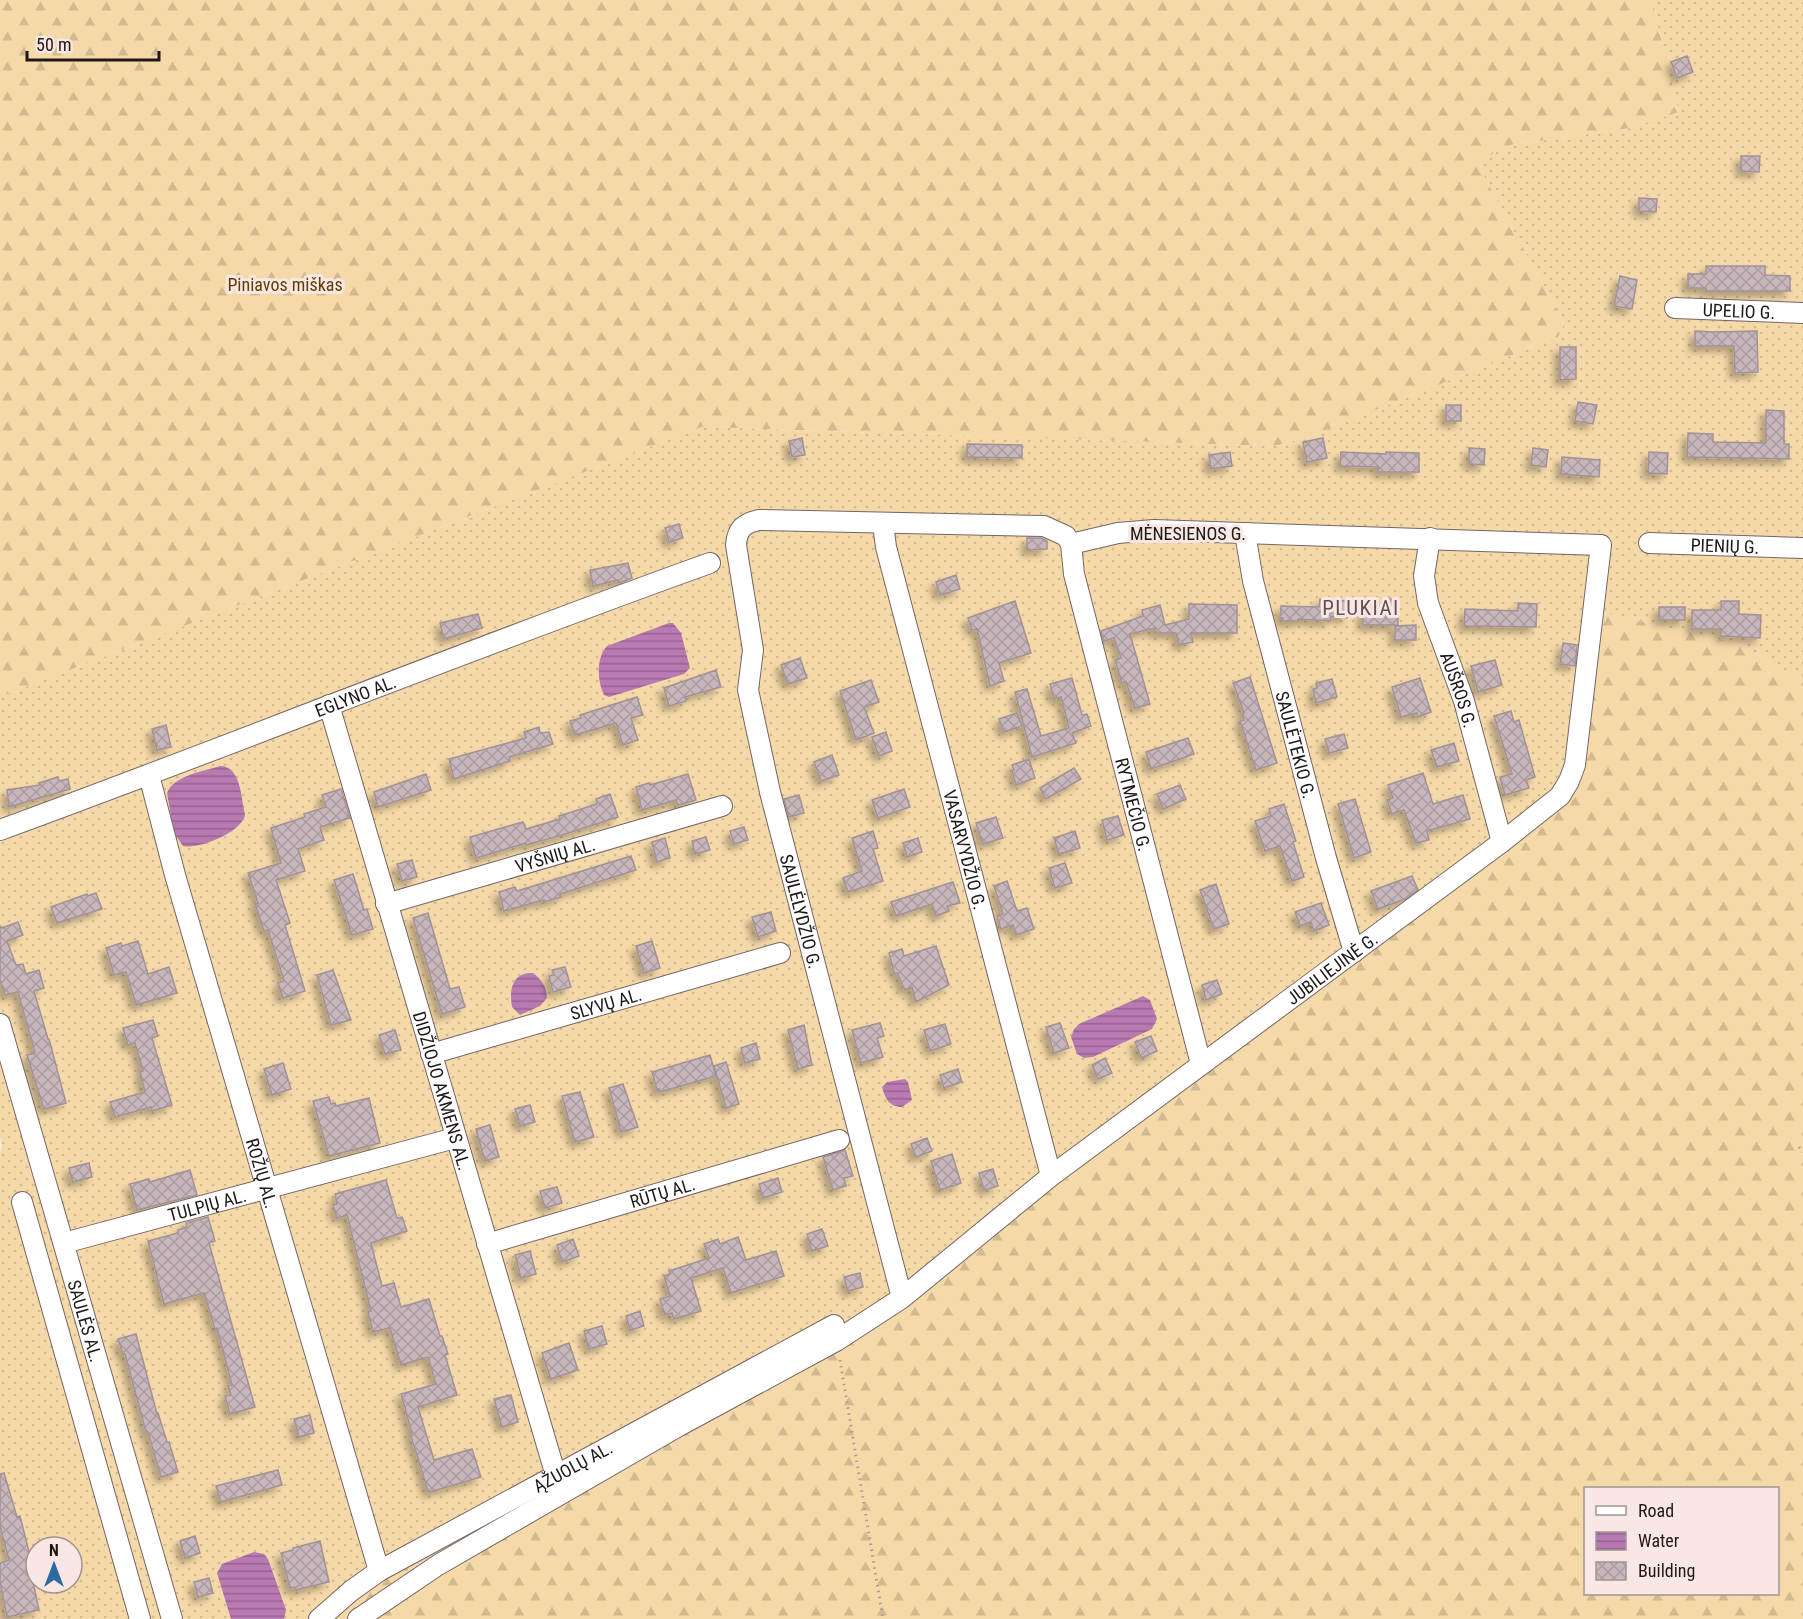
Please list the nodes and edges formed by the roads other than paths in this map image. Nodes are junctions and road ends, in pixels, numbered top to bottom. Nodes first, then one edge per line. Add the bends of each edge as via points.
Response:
1 (1675, 308) dead end
2 (1803, 313) edge
3 (884, 524) junction
4 (1245, 533) junction
5 (1430, 538) junction
6 (1649, 543) dead end
7 (1071, 544) junction
8 (1601, 545) joint
9 (1803, 548) edge
10 (710, 563) dead end
11 (329, 705) junction
12 (149, 775) junction
13 (722, 806) dead end
14 (0, 830) edge
15 (1502, 842) junction
16 (386, 904) junction
17 (1354, 952) junction
18 (780, 953) dead end
19 (0, 1024) edge
20 (431, 1054) junction
21 (1202, 1064) junction
22 (455, 1138) junction
23 (839, 1140) dead end
24 (1051, 1176) junction
25 (266, 1188) junction
26 (22, 1202) dead end
27 (64, 1243) junction
28 (487, 1244) junction
29 (902, 1298) junction
30 (835, 1333) junction
31 (556, 1476) junction
32 (379, 1571) junction
33 (141, 1619) edge
34 (172, 1619) edge
35 (319, 1619) edge
36 (358, 1619) edge

1 - 2 street, UPELIO G.
3 - 7 street via 1044,526 1066,536
3 - 24 street, VASARVYDŽIO G. via 886,547
3 - 29 street, SAULĖLYDŽIO G. via 759,520 741,527 736,545 753,650 750,708
4 - 5 street, MĖNESIENOS G.
4 - 7 street, MĖNESIENOS G. via 1154,530 1118,533
4 - 17 street, SAULĖTEKIO G. via 1253,581
5 - 8 street, MĖNESIENOS G.
5 - 15 street, AUŠROS G. via 1424,576 1428,603 1464,701
6 - 9 street, PIENIŲ G.
7 - 21 street, RYTMEČIO G. via 1077,585
8 - 15 street, JUBILIEJINĖ G. via 1575,765 1560,796
10 - 11 street, EGLYNO AL.
11 - 12 street, EGLYNO AL.
11 - 16 street, DIDŽIOJO AKMENS AL.
12 - 14 street, EGLYNO AL.
12 - 25 street, ROŽIŲ AL.
13 - 16 street, VYŠNIŲ AL.
15 - 17 street, JUBILIEJINĖ G.
16 - 20 street, DIDŽIOJO AKMENS AL.
17 - 21 street, JUBILIEJINĖ G.
18 - 20 street, SLYVŲ AL.
19 - 27 street, SAULĖS AL.
20 - 22 street, DIDŽIOJO AKMENS AL.
21 - 24 street, JUBILIEJINĖ G.
22 - 25 street, TULPIŲ AL.
22 - 28 street, DIDŽIOJO AKMENS AL.
23 - 28 street, RŪTŲ AL.
24 - 29 street, JUBILIEJINĖ G.
25 - 27 street, TULPIŲ AL.
25 - 32 street, ROŽIŲ AL.
26 - 33 street
27 - 34 street, SAULĖS AL.
28 - 31 street, DIDŽIOJO AKMENS AL.
29 - 30 street, JUBILIEJINĖ G.
30 - 31 street, ĄŽUOLŲ AL.
30 - 36 street via 438,1565
31 - 32 street, ĄŽUOLŲ AL.
32 - 35 street, ĄŽUOLŲ AL.

